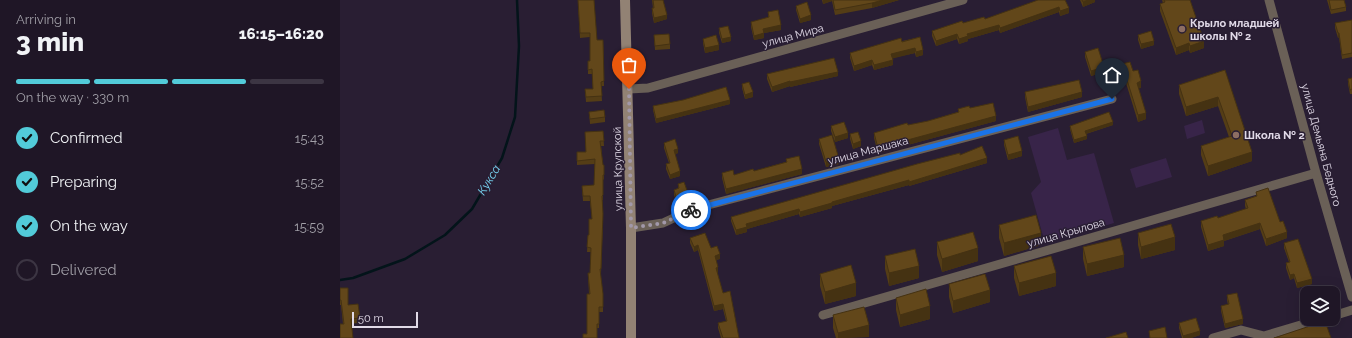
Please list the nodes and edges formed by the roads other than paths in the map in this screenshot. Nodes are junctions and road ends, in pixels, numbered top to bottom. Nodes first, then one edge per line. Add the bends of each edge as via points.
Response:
1 (625, 0) edge
2 (963, 0) edge
3 (1269, 0) edge
4 (629, 89) junction
5 (1112, 99) dead end
6 (1316, 173) junction
7 (631, 228) junction
8 (1352, 297) edge
9 (1352, 310) edge
10 (1340, 314) edge
11 (823, 315) dead end
12 (1300, 325) edge
13 (631, 338) edge
14 (1213, 338) edge

1 - 4 street, улица Крупской
2 - 4 street, улица Мира via 648,88
3 - 6 street, улица Демьяна Бедного
4 - 7 street, улица Крупской
5 - 7 street, улица Маршака via 693,209 663,223
6 - 8 street, улица Демьяна Бедного
6 - 11 street, улица Крылова
7 - 13 street, улица Крупской
9 - 10 street
12 - 14 street via 1264,336 1241,330

